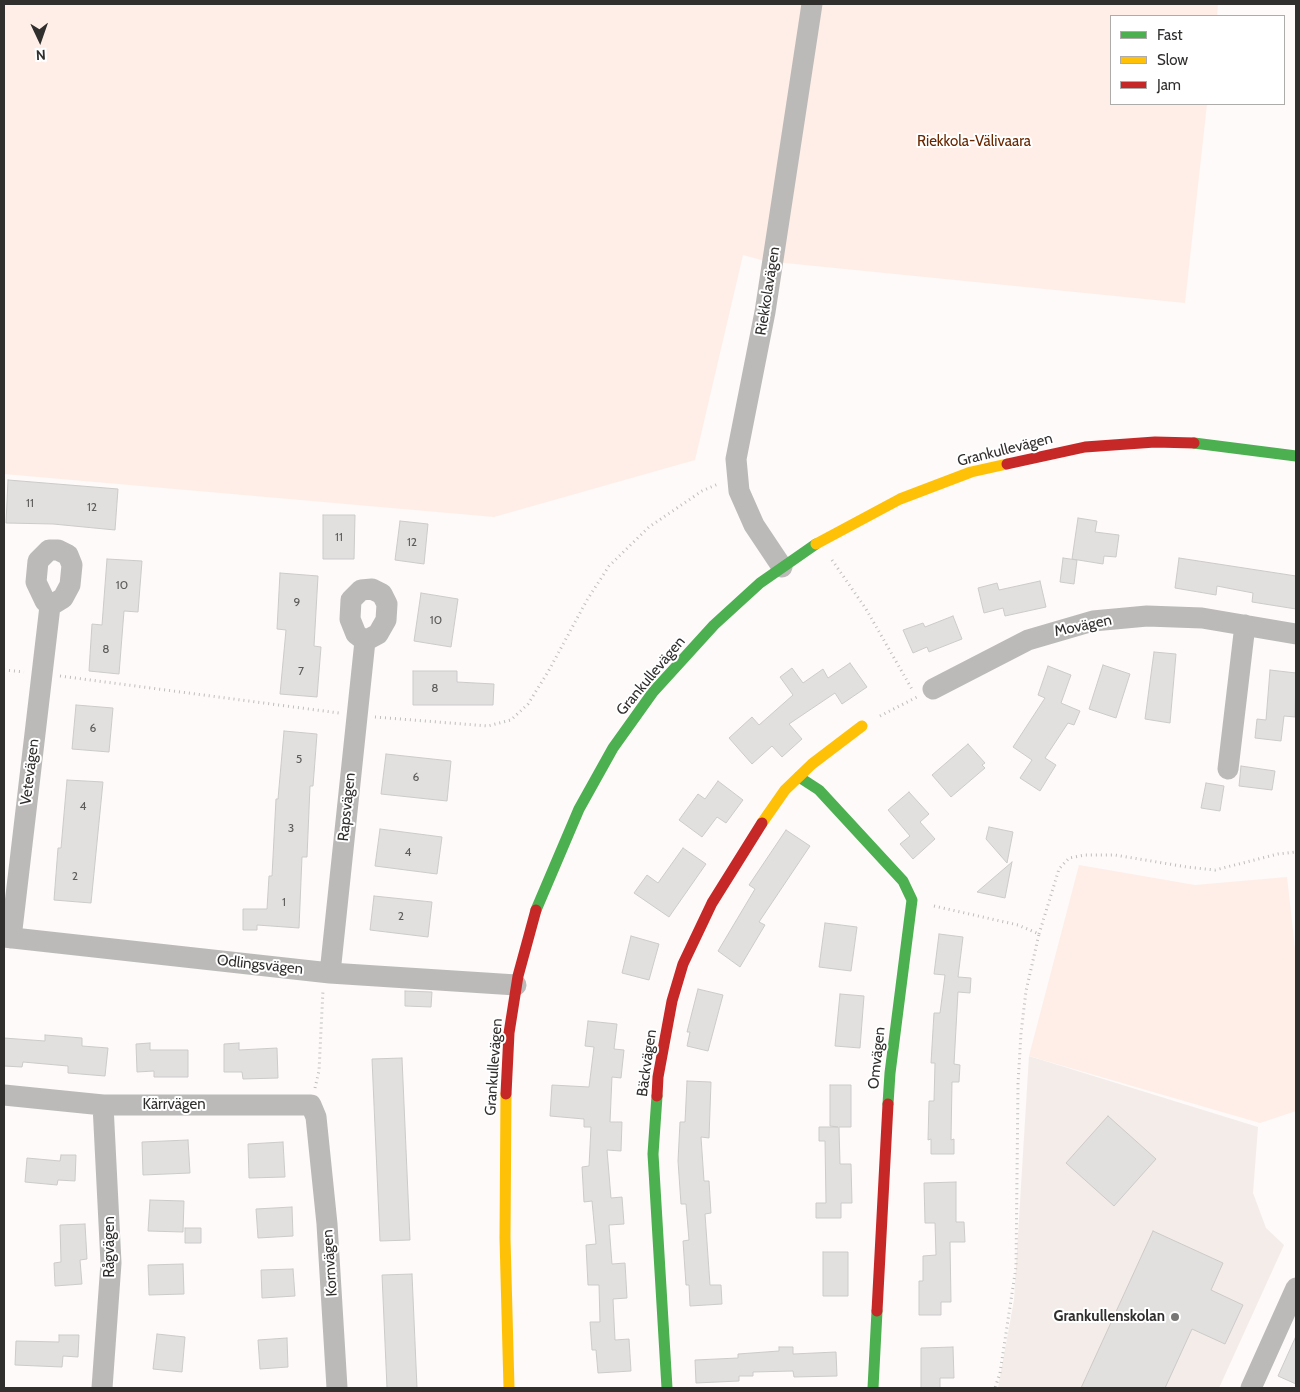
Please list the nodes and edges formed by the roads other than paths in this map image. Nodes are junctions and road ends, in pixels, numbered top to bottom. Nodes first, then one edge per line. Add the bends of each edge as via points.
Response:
1 (812, 4) edge
2 (1296, 456) edge
3 (782, 567) junction
4 (50, 606) dead end
5 (1245, 625) junction
6 (1296, 634) edge
7 (364, 641) dead end
8 (925, 693) road end
9 (862, 726) road end
10 (1228, 769) dead end
11 (800, 777) junction
12 (7, 938) edge
13 (322, 972) junction
14 (516, 986) junction
15 (4, 1094) edge
16 (103, 1105) junction
17 (319, 1139) joint
18 (1296, 1288) edge
19 (102, 1388) edge
20 (337, 1388) edge
21 (509, 1388) edge
22 (667, 1388) edge
23 (873, 1388) edge
24 (1251, 1388) edge

1 - 3 street, Riekkolavägen via 765,312 736,460 739,491 754,525
2 - 3 street, Grankullevägen via 1190,443 1085,447 971,472 900,499 818,542
3 - 14 street, Grankullevägen via 714,625 653,692 613,748 579,809 539,901
4 - 12 street, Vetevägen
5 - 6 street, Movägen
5 - 8 street, Movägen via 1202,618 1147,616 1076,625 1028,640
5 - 10 street
7 - 13 street, Rapsvägen
9 - 11 street, Bäckvägen
11 - 22 street, Bäckvägen via 785,790 746,845 712,903 683,964 672,1001 658,1077 653,1154
11 - 23 street, Omvägen via 819,790 903,881 912,900 890,1073
12 - 13 street, Odlingsvägen
13 - 14 street, Odlingsvägen
14 - 21 street, Grankullevägen via 509,1032 504,1158
15 - 16 street, Kärrvägen
16 - 17 street, Kärrvägen via 311,1105
16 - 19 street, Rågvägen via 111,1263
17 - 20 street, Kornvägen
18 - 24 street

